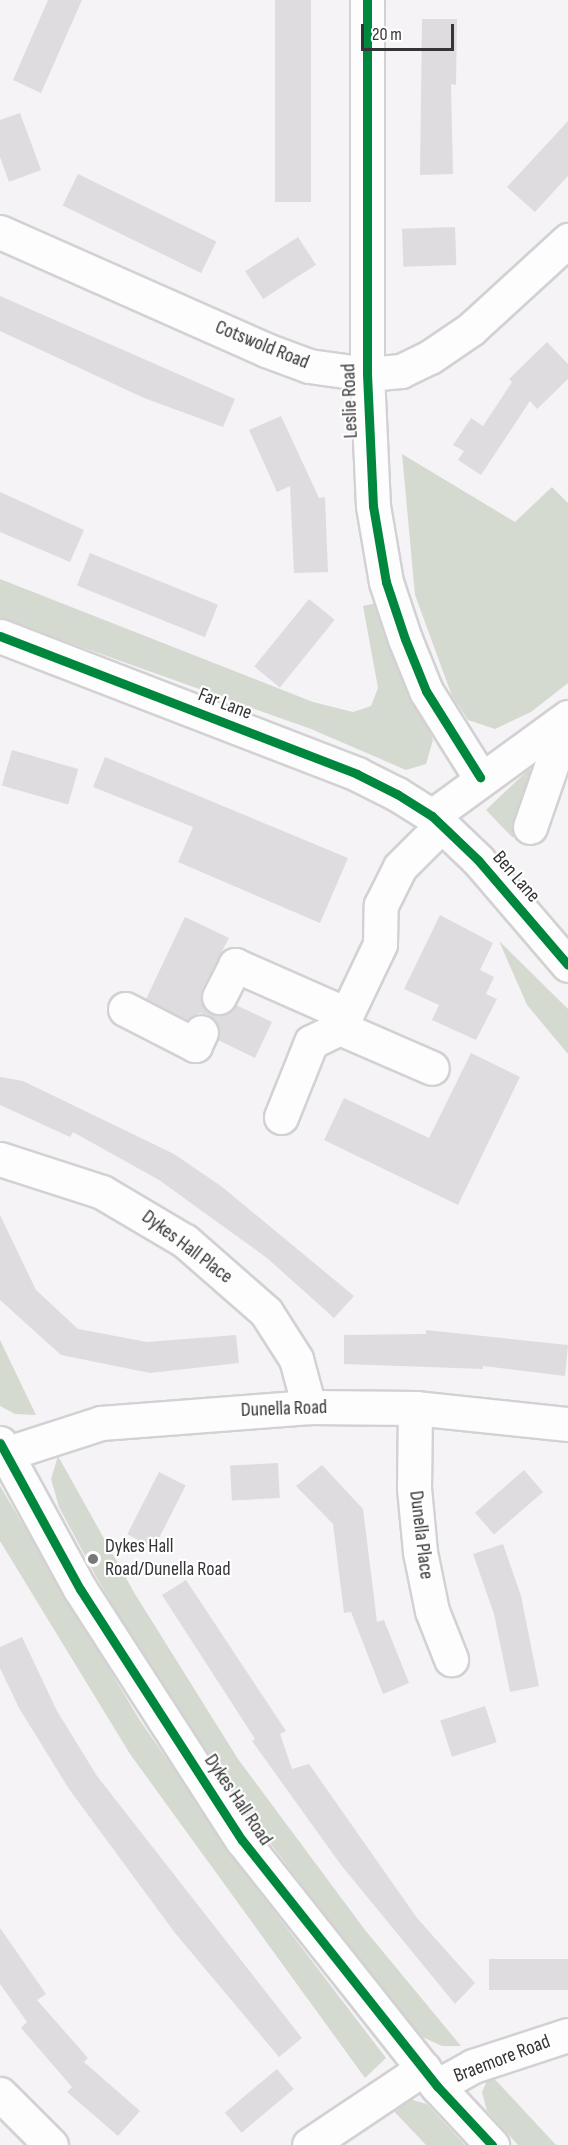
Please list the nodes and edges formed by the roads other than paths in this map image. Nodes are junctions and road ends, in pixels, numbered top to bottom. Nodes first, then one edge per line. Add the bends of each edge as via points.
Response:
1 (367, 0) edge
2 (0, 232) edge
3 (568, 240) edge
4 (367, 374) junction
5 (0, 636) edge
6 (568, 717) edge
7 (480, 777) junction
8 (437, 820) junction
9 (530, 827) dead end
10 (568, 965) edge
11 (219, 997) dead end
12 (125, 1009) dead end
13 (343, 1021) junction
14 (201, 1032) dead end
15 (432, 1068) dead end
16 (280, 1117) dead end
17 (0, 1159) edge
18 (309, 1407) junction
19 (415, 1408) junction
20 (568, 1424) edge
21 (3, 1449) edge
22 (451, 1659) dead end
23 (568, 2035) edge
24 (430, 2077) junction
25 (0, 2094) edge
26 (51, 2145) edge
27 (309, 2145) edge
28 (492, 2145) edge

1 - 4 street, Leslie Road
2 - 4 street, Cotswold Road via 266,350 309,366
3 - 4 street, Cotswold Road via 471,329 430,357 401,371
4 - 7 street, Leslie Road via 373,506 386,582 426,691
5 - 8 street, Far Lane via 357,774
6 - 7 street
6 - 9 street
7 - 8 street
8 - 10 street, Ben Lane
8 - 13 street via 400,867 381,905 380,944
11 - 13 street via 236,965
12 - 14 street via 195,1045
13 - 15 street
13 - 16 street via 311,1042
17 - 18 street, Dykes Hall Place via 102,1192 144,1213 194,1247 266,1312 296,1359
18 - 19 street, Dunella Road
18 - 21 street, Dunella Road via 101,1423
19 - 20 street, Dunella Road
19 - 22 street, Dunella Place via 414,1488 420,1552 432,1611
21 - 24 street, Dykes Hall Road via 80,1589 242,1840
23 - 24 street, Braemore Road
24 - 27 street, Braemore Road
24 - 28 street, Dykes Hall Road
25 - 26 street

